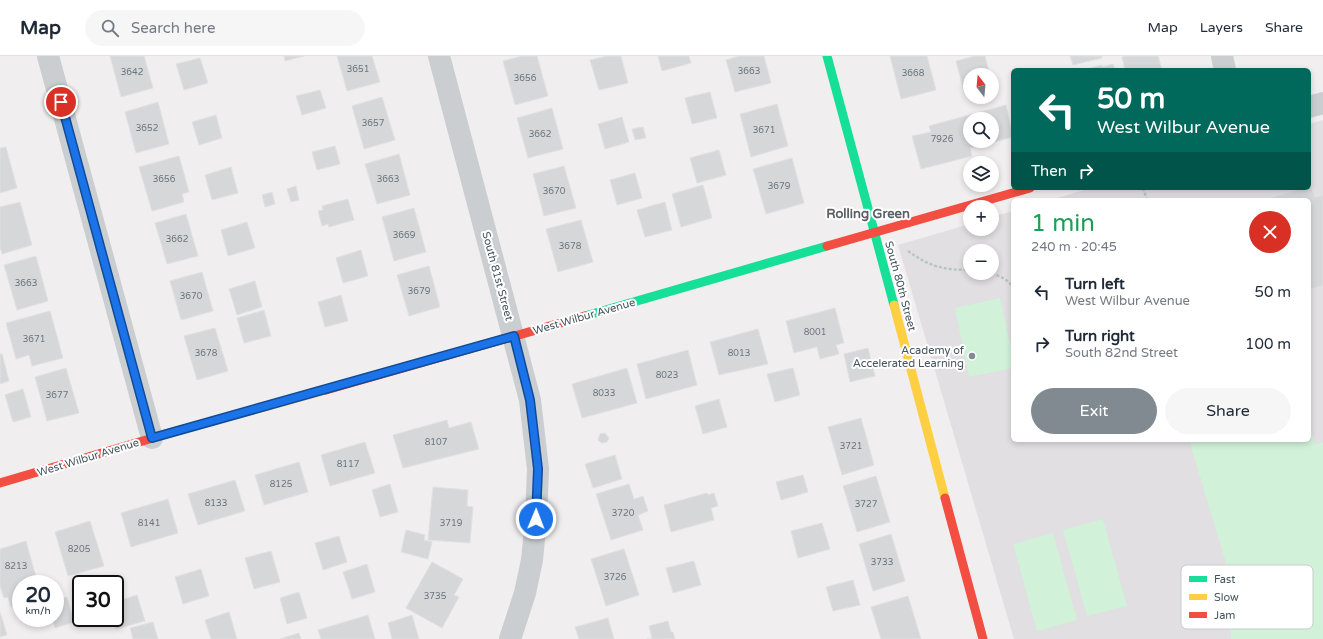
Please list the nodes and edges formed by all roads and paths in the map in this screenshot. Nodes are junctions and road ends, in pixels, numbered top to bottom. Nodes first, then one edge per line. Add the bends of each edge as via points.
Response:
1 (48, 56) edge
2 (439, 56) edge
3 (827, 56) edge
4 (1222, 56) edge
5 (1225, 68) edge
6 (1323, 103) edge
7 (1311, 106) edge
8 (1023, 190) edge
9 (874, 233) junction
10 (908, 251) dead end
11 (963, 270) edge
12 (999, 276) edge
13 (1011, 284) edge
14 (514, 336) junction
15 (152, 438) junction
16 (0, 483) edge
17 (510, 639) edge
18 (983, 639) edge

1 - 15 street
2 - 14 street, South 81st Street
3 - 9 street, South 80th Street
4 - 5 street
6 - 7 street
8 - 9 street, West Wilbur Avenue
9 - 14 street, West Wilbur Avenue
9 - 18 street, South 80th Street
10 - 11 path via 924,262 938,267
12 - 13 path
14 - 15 street, West Wilbur Avenue
14 - 17 street, South 81st Street via 530,400 538,469 532,560
15 - 16 street, West Wilbur Avenue

